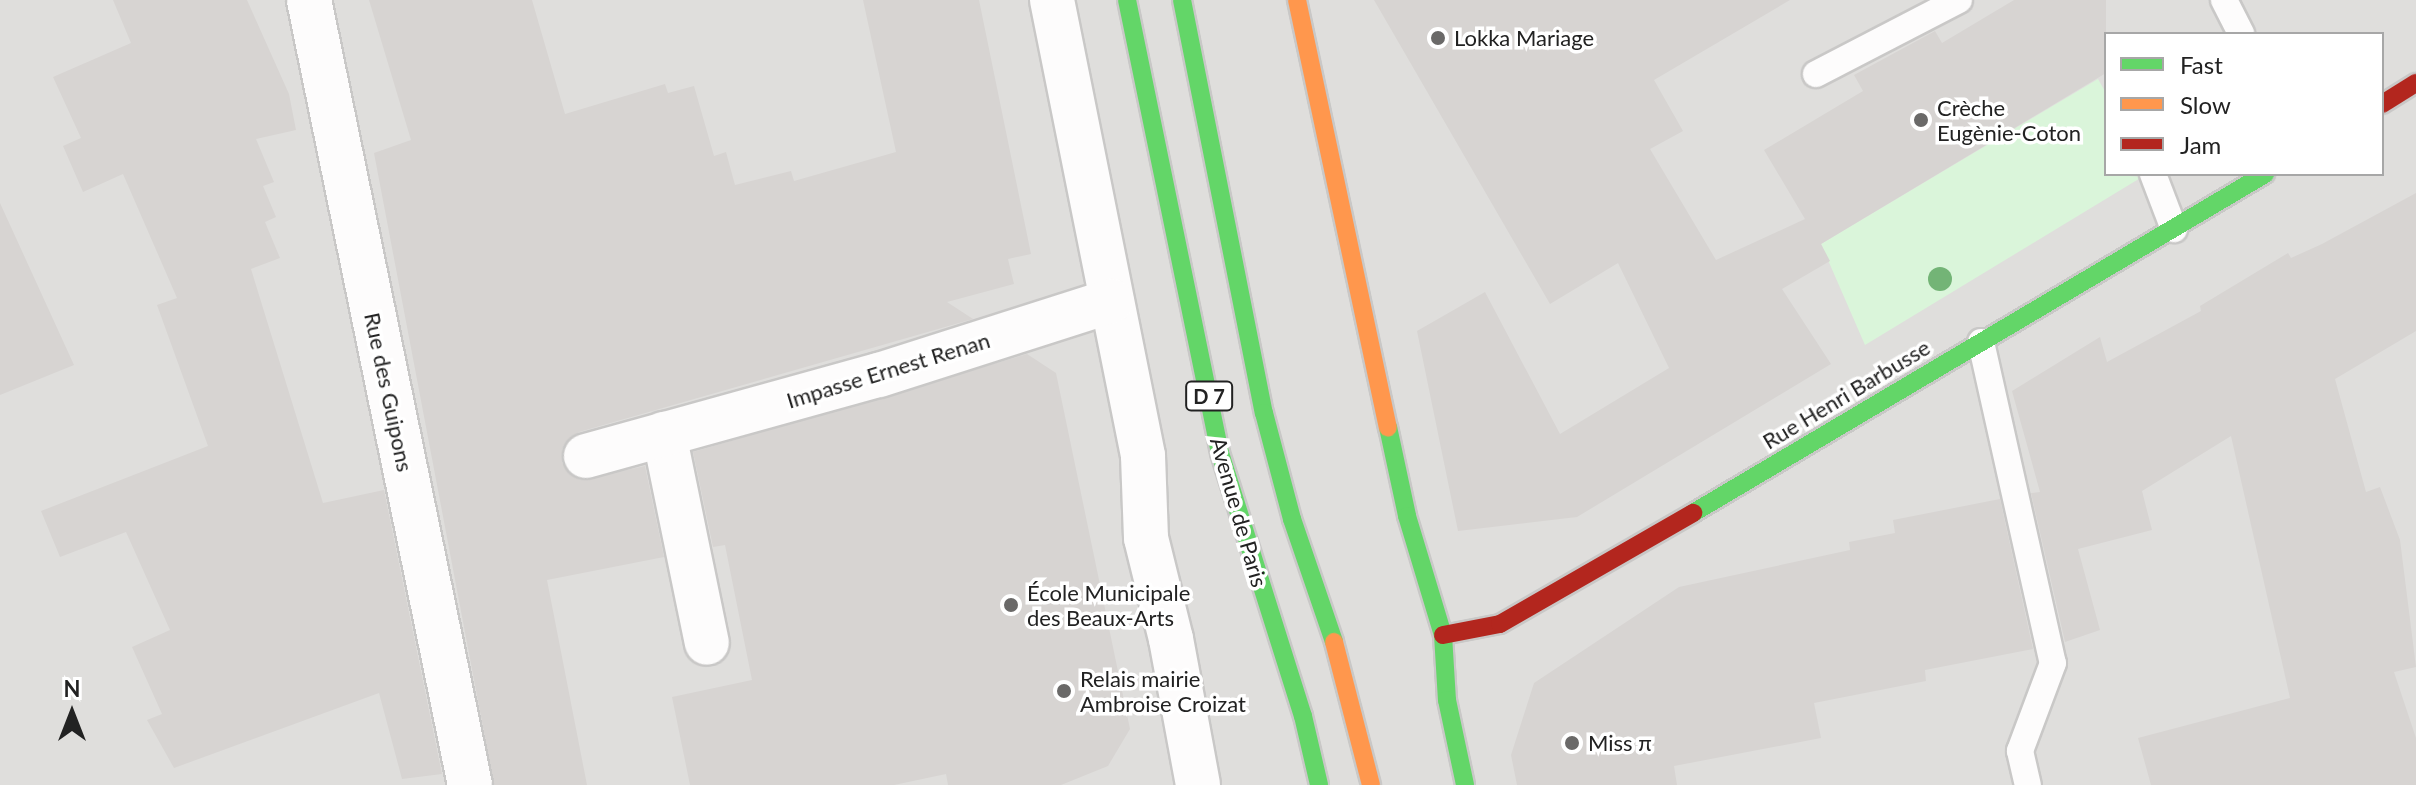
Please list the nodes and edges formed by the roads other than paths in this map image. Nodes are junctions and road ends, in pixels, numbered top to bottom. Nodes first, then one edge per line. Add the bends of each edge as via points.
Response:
1 (309, 0) edge
2 (1052, 0) edge
3 (1127, 0) edge
4 (1182, 0) edge
5 (1297, 0) edge
6 (1959, 0) edge
7 (2224, 0) edge
8 (2240, 32) edge
9 (1816, 74) dead end
10 (2416, 83) edge
11 (2384, 103) edge
12 (2154, 176) edge
13 (2262, 176) edge
14 (2174, 229) junction
15 (1111, 301) junction
16 (1981, 342) junction
17 (664, 434) junction
18 (586, 456) dead end
19 (1443, 635) junction
20 (707, 643) dead end
21 (470, 785) edge
22 (1198, 785) edge
23 (1319, 785) edge
24 (1371, 785) edge
25 (1465, 785) edge
26 (2028, 785) edge

1 - 21 street, Rue des Guipons
2 - 15 street
3 - 23 main road, Avenue de Paris / D 7 via 1220,453 1303,716
4 - 24 main road, D 7 via 1264,413 1292,519 1329,624
5 - 19 main road via 1407,516
6 - 9 lane
7 - 8 lane
10 - 11 main road
12 - 14 lane
13 - 14 main road, Rue Henri Barbusse
14 - 16 main road, Rue Henri Barbusse
15 - 17 street, Impasse Ernest Renan via 879,375
15 - 22 street via 1143,456 1146,538
16 - 19 main road, Rue Henri Barbusse via 1500,624
16 - 26 lane via 2053,663 2020,751
17 - 18 street, Impasse Ernest Renan
17 - 20 street
19 - 25 main road via 1447,700

